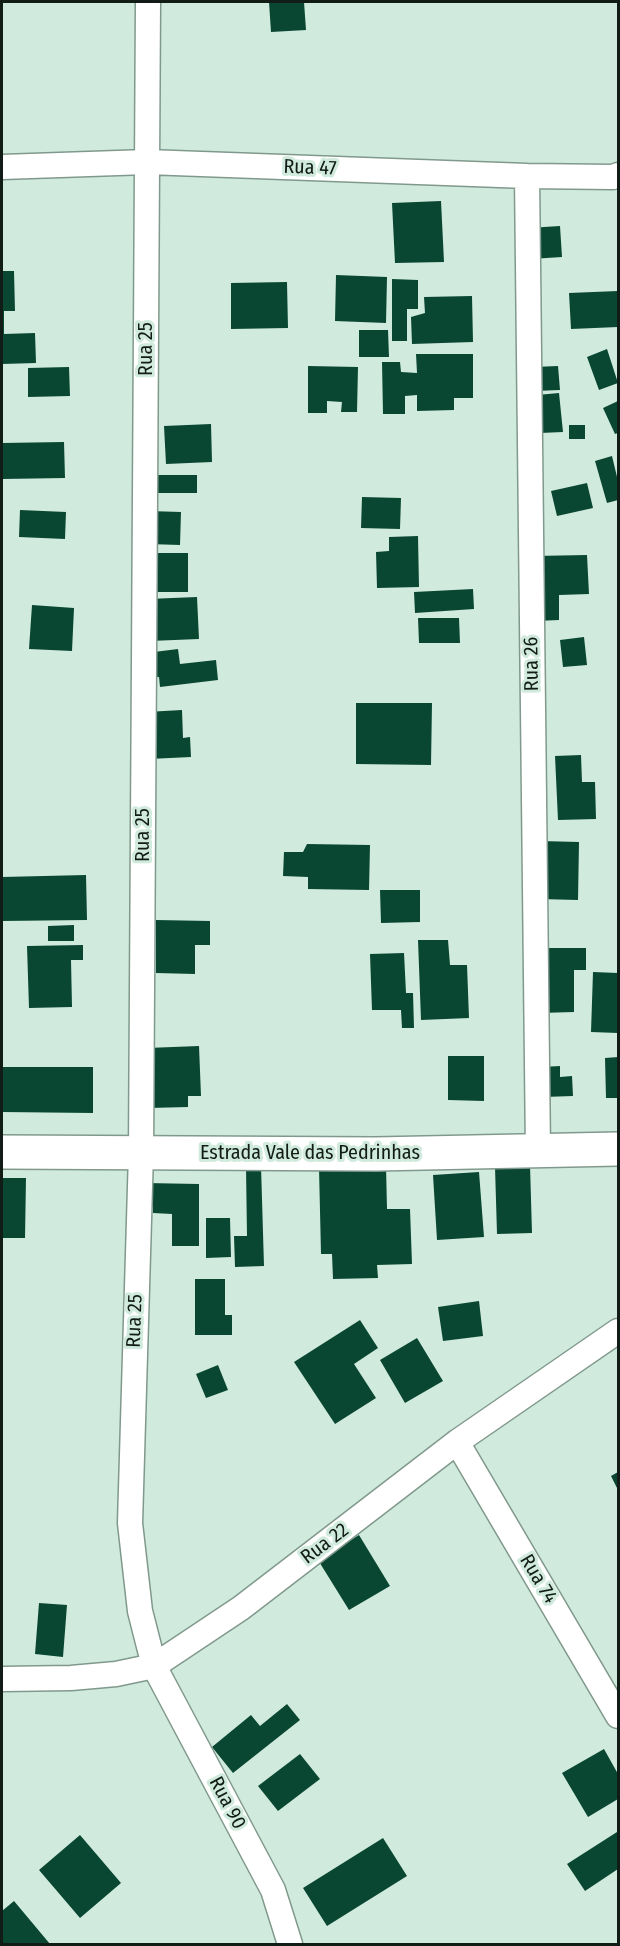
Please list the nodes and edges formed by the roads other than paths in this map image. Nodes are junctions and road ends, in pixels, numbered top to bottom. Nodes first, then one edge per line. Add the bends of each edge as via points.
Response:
1 (148, 2) edge
2 (147, 162) junction
3 (2, 167) edge
4 (527, 176) junction
5 (616, 180) edge
6 (618, 1149) edge
7 (2, 1152) edge
8 (141, 1152) junction
9 (537, 1152) junction
10 (618, 1331) edge
11 (458, 1442) junction
12 (154, 1666) junction
13 (2, 1679) edge
14 (618, 1716) edge
15 (290, 1944) edge

1 - 2 street, Rua 25
2 - 3 street, Rua 47
2 - 4 street, Rua 47
2 - 8 street, Rua 25
4 - 5 street, Rua 47
4 - 9 street, Rua 26
6 - 9 main road, Estrada Vale das Pedrinhas
7 - 8 main road, Estrada Vale das Pedrinhas
8 - 9 main road, Estrada Vale das Pedrinhas
8 - 12 street, Rua 25 via 130,1523 140,1611
10 - 11 street, Rua 22
11 - 12 street, Rua 22 via 241,1608
11 - 14 street, Rua 74
12 - 13 street, Rua 22 via 71,1678
12 - 15 street, Rua 90 via 273,1890

